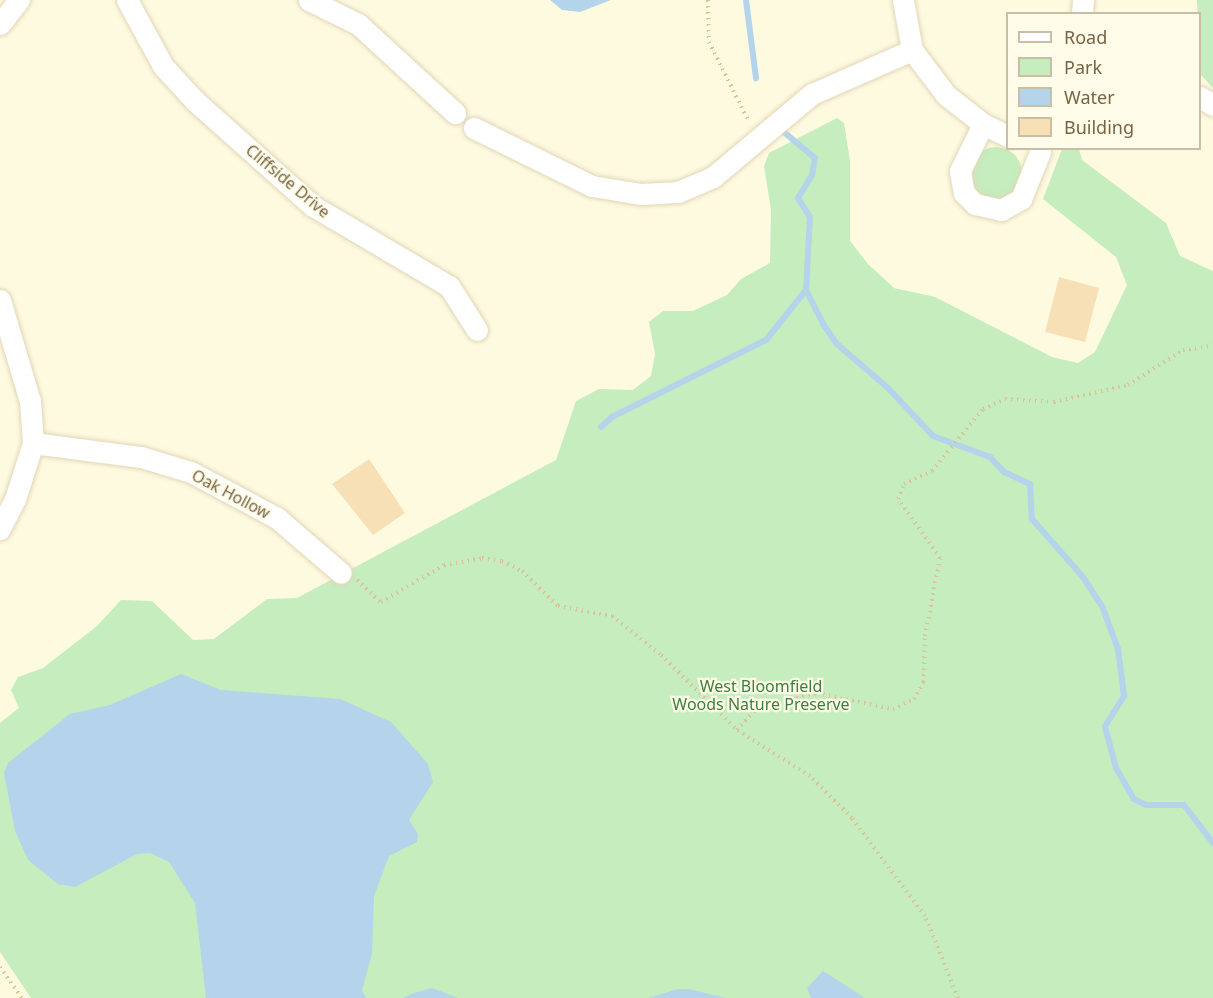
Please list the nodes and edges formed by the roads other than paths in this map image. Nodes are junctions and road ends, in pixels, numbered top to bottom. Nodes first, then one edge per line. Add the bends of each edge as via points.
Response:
1 (20, 0) edge
2 (127, 0) edge
3 (309, 0) edge
4 (903, 0) edge
5 (0, 24) edge
6 (912, 50) junction
7 (454, 112) dead end
8 (983, 124) junction
9 (474, 128) dead end
10 (1006, 135) edge
11 (1038, 150) edge
12 (0, 300) edge
13 (477, 330) dead end
14 (33, 443) junction
15 (0, 529) edge
16 (339, 572) road end

1 - 5 street
2 - 13 street, Cliffside Drive via 163,66 195,101 313,206 449,286
3 - 7 street via 358,24
4 - 6 street
6 - 8 street via 946,95
6 - 9 street via 812,94 713,177 678,192 641,194 592,186
8 - 10 street
8 - 11 street via 960,171 964,193 975,204 1001,210 1021,200
12 - 14 street via 30,401
14 - 15 street via 15,499
14 - 16 street, Oak Hollow via 130,455 191,472 277,518

